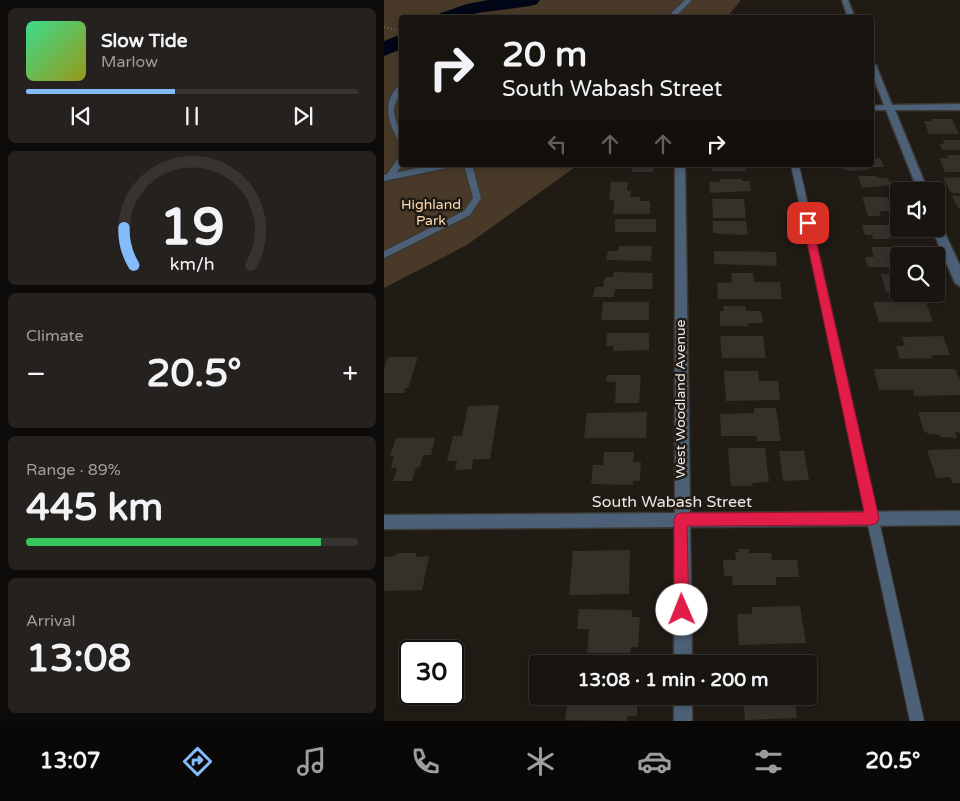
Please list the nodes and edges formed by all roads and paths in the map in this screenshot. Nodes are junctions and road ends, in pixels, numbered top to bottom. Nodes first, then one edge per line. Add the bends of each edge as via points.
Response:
1 (689, 0) edge
2 (845, 0) edge
3 (672, 15) edge
4 (851, 15) edge
5 (384, 27) edge
6 (399, 31) edge
7 (874, 70) edge
8 (399, 88) edge
9 (960, 107) edge
10 (874, 108) edge
11 (889, 108) junction
12 (399, 135) edge
13 (399, 163) edge
14 (436, 167) edge
15 (469, 167) edge
16 (680, 167) edge
17 (795, 167) edge
18 (387, 177) edge
19 (919, 182) edge
20 (941, 237) edge
21 (384, 255) edge
22 (960, 283) edge
23 (872, 518) junction
24 (960, 518) edge
25 (680, 520) junction
26 (384, 522) edge
27 (683, 655) edge
28 (683, 705) edge
29 (684, 721) edge
30 (917, 721) edge

1 - 3 street
2 - 4 street
5 - 6 path
7 - 11 street
8 - 12 lane via 388,100 388,112
9 - 11 street
10 - 11 street
11 - 19 street
13 - 18 lane
14 - 18 street
15 - 21 lane via 478,198 468,213
16 - 25 street, West Woodland Avenue
17 - 23 lane
20 - 22 street
23 - 24 street, South Wabash Street
23 - 25 street, South Wabash Street
23 - 30 lane
25 - 26 street, South Wabash Street
25 - 27 street, West Woodland Avenue
28 - 29 street

